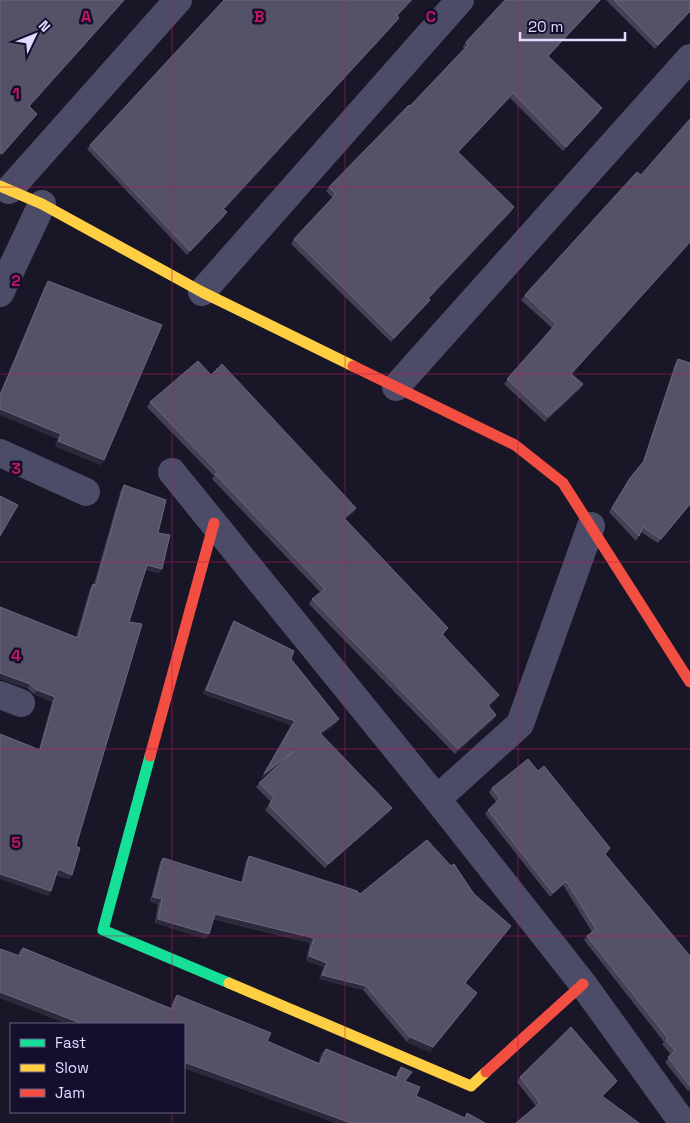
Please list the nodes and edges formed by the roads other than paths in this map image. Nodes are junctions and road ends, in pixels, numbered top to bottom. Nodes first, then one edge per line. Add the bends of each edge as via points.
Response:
1 (178, 0) edge
2 (460, 0) edge
3 (690, 58) edge
4 (5, 188) edge
5 (42, 204) junction
6 (202, 292) junction
7 (0, 293) edge
8 (396, 386) junction
9 (0, 454) edge
10 (172, 472) dead end
11 (86, 492) dead end
12 (214, 523) junction
13 (591, 526) junction
14 (690, 682) edge
15 (437, 799) junction
16 (583, 984) junction
17 (682, 1123) edge

1 - 4 street
2 - 6 street
3 - 8 street
4 - 5 street
5 - 6 street
5 - 7 street
6 - 8 street
8 - 13 street via 516,444 563,483
9 - 11 street
10 - 12 street
12 - 15 street
12 - 16 street via 103,930 471,1086
13 - 14 street
13 - 15 street via 520,724
15 - 16 street
16 - 17 street

